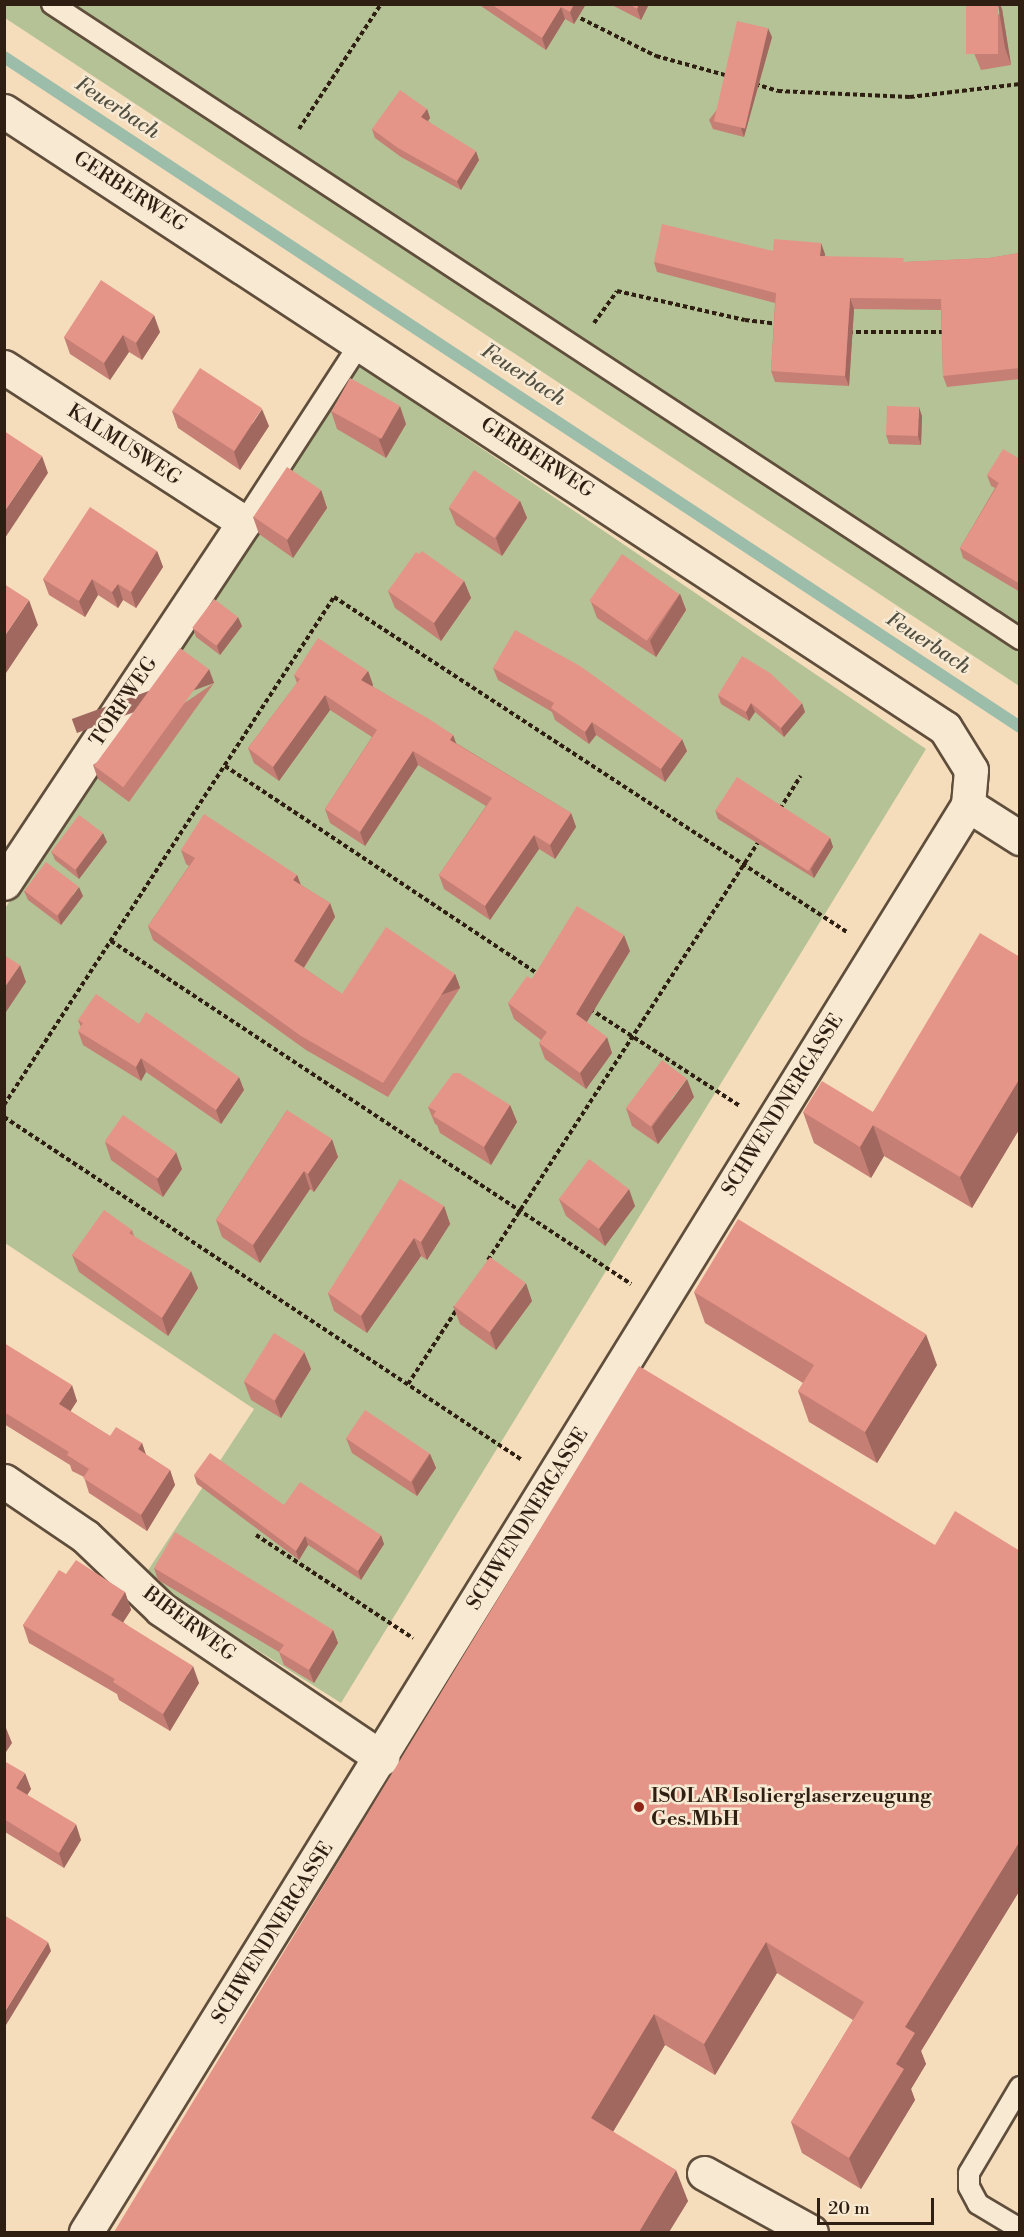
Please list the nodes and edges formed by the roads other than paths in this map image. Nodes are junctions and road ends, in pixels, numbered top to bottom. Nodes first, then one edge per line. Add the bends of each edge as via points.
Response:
1 (52, 4) edge
2 (4, 111) edge
3 (361, 342) junction
4 (4, 368) edge
5 (244, 522) junction
6 (1020, 639) edge
7 (968, 805) junction
8 (1020, 838) edge
9 (4, 883) edge
10 (4, 1481) edge
11 (382, 1758) junction
12 (1020, 2086) edge
13 (704, 2173) dead end
14 (1020, 2229) edge
15 (86, 2232) edge
16 (811, 2232) edge

1 - 6 lane
2 - 3 street, GERBERWEG
3 - 5 lane
3 - 7 street, GERBERWEG via 945,728 971,770
4 - 5 street, KALMUSWEG
5 - 9 street, TORFWEG
7 - 8 street
7 - 11 street, SCHWENDNERGASSE
10 - 11 street, BIBERWEG via 85,1536 161,1609
11 - 15 street, SCHWENDNERGASSE
12 - 14 lane via 969,2173 969,2187 978,2204
13 - 16 street

